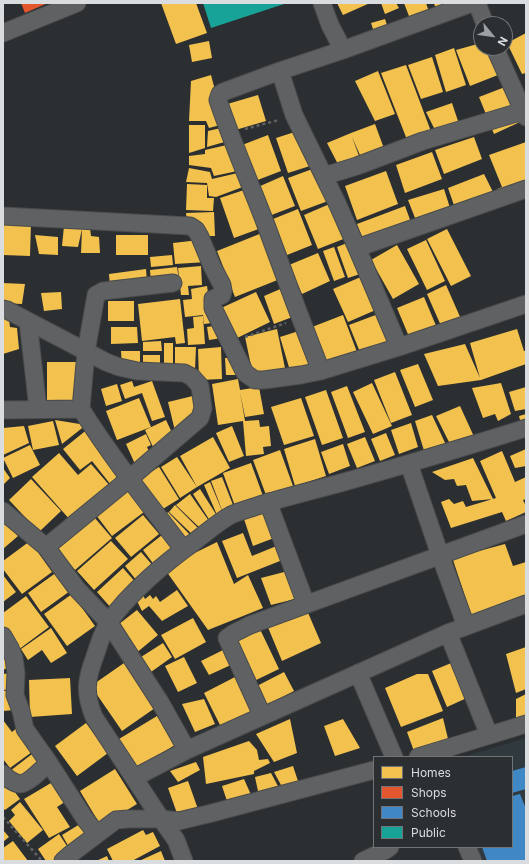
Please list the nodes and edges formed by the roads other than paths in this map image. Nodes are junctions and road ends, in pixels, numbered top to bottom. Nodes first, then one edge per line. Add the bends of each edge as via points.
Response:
1 (77, 3) edge
2 (322, 3) edge
3 (472, 3) edge
4 (477, 3) edge
5 (482, 16) edge
6 (3, 33) edge
7 (343, 50) junction
8 (499, 56) edge
9 (280, 71) junction
10 (525, 114) edge
11 (324, 176) junction
12 (526, 189) edge
13 (3, 216) edge
14 (357, 248) junction
15 (174, 283) dead end
16 (526, 304) edge
17 (3, 309) edge
18 (28, 321) junction
19 (399, 347) junction
20 (86, 352) junction
21 (321, 371) junction
22 (38, 409) junction
23 (80, 409) junction
24 (3, 410) edge
25 (526, 428) edge
26 (409, 464) junction
27 (129, 479) junction
28 (268, 502) junction
29 (3, 511) edge
30 (526, 524) edge
31 (46, 547) junction
32 (184, 549) junction
33 (440, 555) junction
34 (306, 604) junction
35 (526, 604) edge
36 (108, 623) junction
37 (466, 626) junction
38 (448, 633) junction
39 (3, 636) edge
40 (358, 673) junction
41 (262, 715) junction
42 (526, 724) edge
43 (489, 735) junction
44 (187, 750) junction
45 (394, 756) edge
46 (427, 756) edge
47 (49, 763) junction
48 (373, 773) edge
49 (3, 774) edge
50 (134, 778) junction
51 (161, 818) junction
52 (97, 834) junction
53 (389, 848) edge
54 (468, 848) edge
55 (63, 861) edge
56 (184, 861) edge
57 (363, 861) edge
58 (473, 861) edge

1 - 6 street
2 - 7 street via 330,26
3 - 7 street
4 - 5 street
7 - 9 street
8 - 10 street
9 - 11 street via 294,115
9 - 21 street via 223,92 218,100
10 - 11 street via 423,141
11 - 14 street
12 - 14 street
13 - 21 street via 190,226 200,237 222,285 222,295 213,299 213,308 244,373 255,380 264,380
14 - 19 street
15 - 20 street via 103,291 96,295
16 - 19 street
17 - 18 street
18 - 20 street
18 - 22 street
19 - 21 street
20 - 23 street
20 - 27 street via 106,362 137,371 184,373 200,386 203,408 200,418
22 - 23 street
22 - 24 street
23 - 27 street
25 - 26 street
26 - 28 street
26 - 33 street
27 - 31 street
27 - 32 street
28 - 32 street via 230,516
28 - 34 street
29 - 31 street
30 - 33 street
31 - 36 street via 77,590
32 - 36 street via 132,595
33 - 34 street
33 - 37 street
34 - 41 street via 250,625 227,638
35 - 37 street
36 - 44 street via 160,702
36 - 50 street via 88,678 89,704 94,717
37 - 38 street
38 - 40 street
38 - 43 street
39 - 47 street via 14,658 15,695 25,729
40 - 41 street
40 - 45 street
41 - 44 street
42 - 43 street
43 - 46 street
44 - 50 street
47 - 49 street via 28,781 20,784 9,780
47 - 52 street
48 - 51 street via 179,821
50 - 51 street
51 - 52 street via 116,820
51 - 56 street via 176,840
52 - 55 street
53 - 57 street
54 - 58 street

